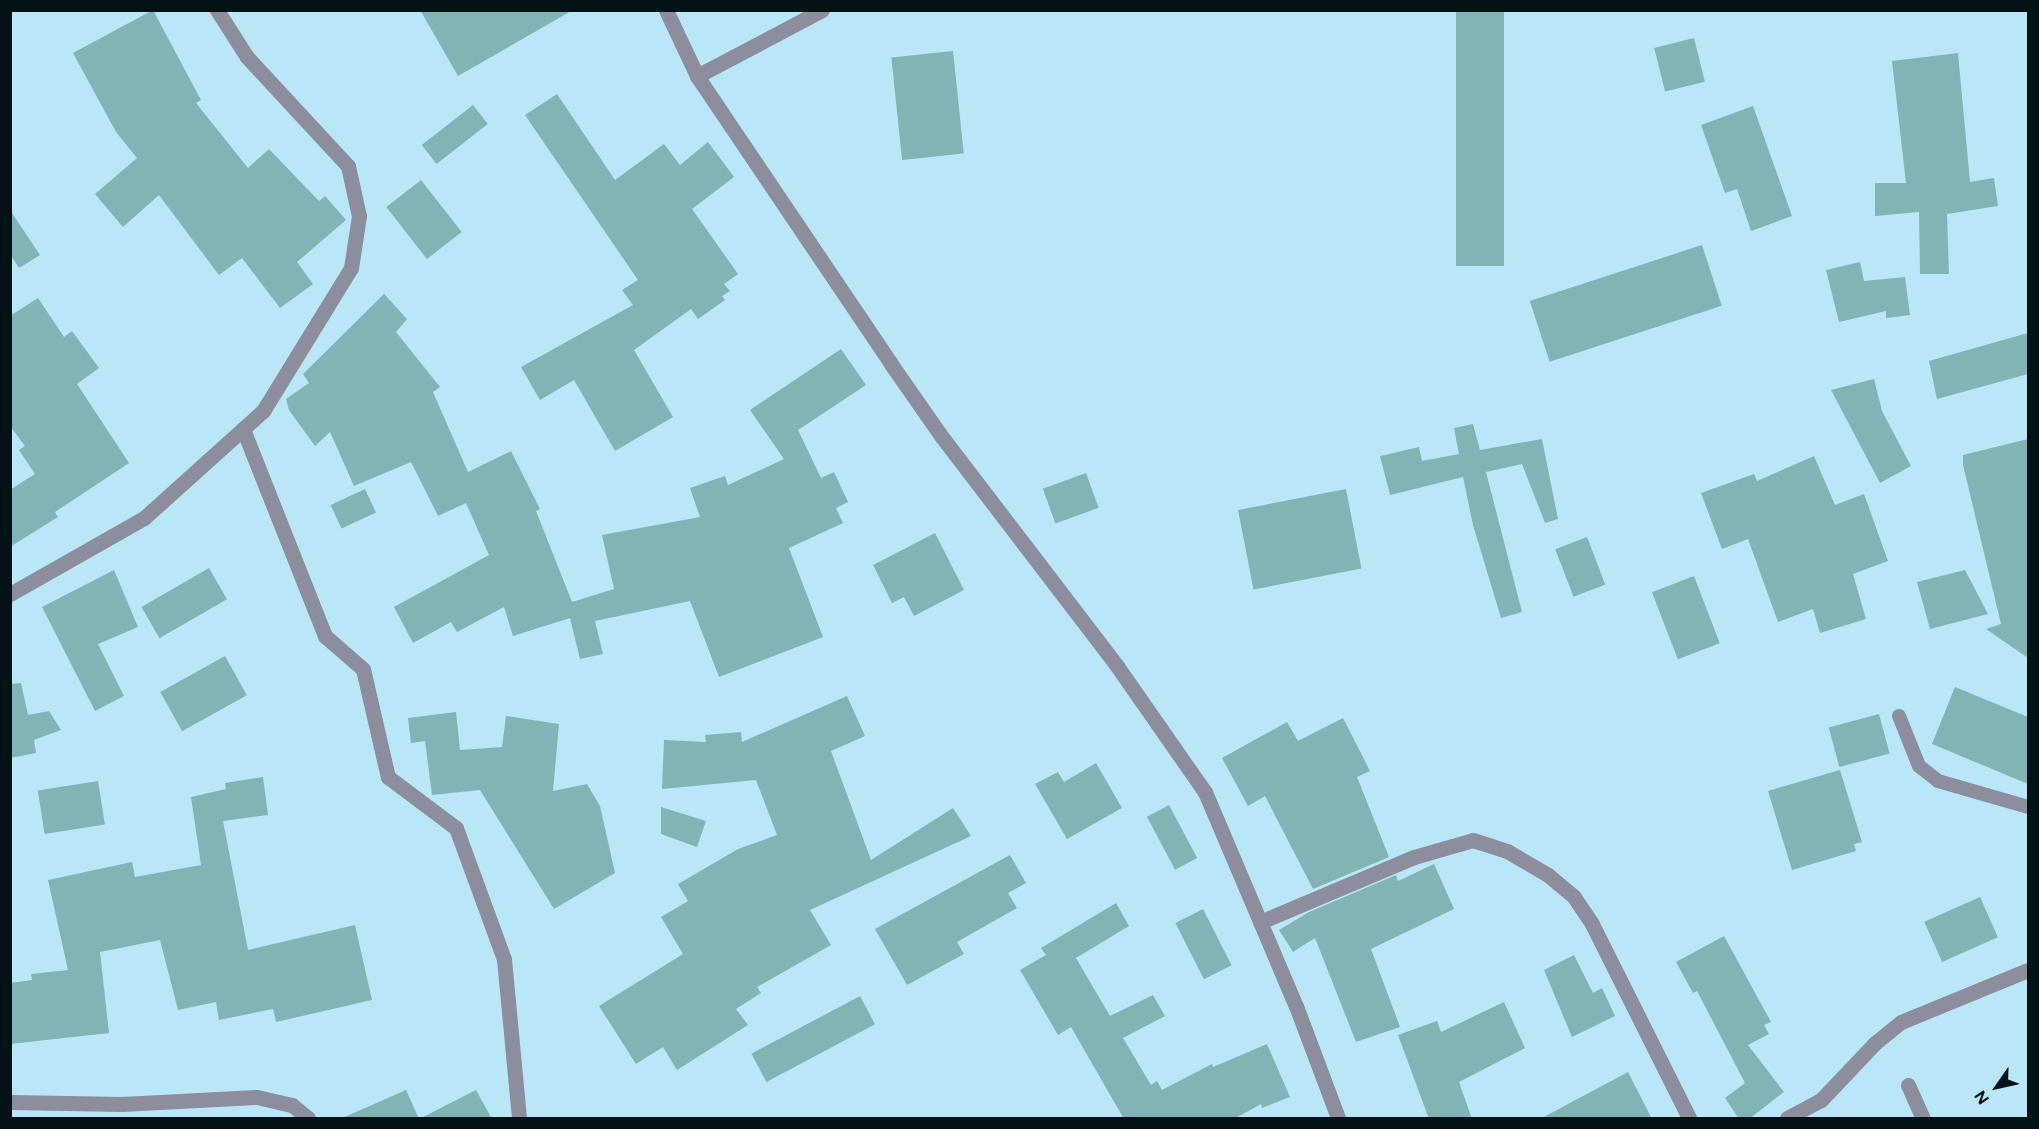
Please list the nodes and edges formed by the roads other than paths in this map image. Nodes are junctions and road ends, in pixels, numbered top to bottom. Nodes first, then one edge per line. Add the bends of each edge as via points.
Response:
1 (217, 10) edge
2 (666, 10) edge
3 (822, 10) edge
4 (697, 76) junction
5 (243, 429) junction
6 (10, 594) edge
7 (1899, 716) dead end
8 (2028, 807) edge
9 (1260, 922) junction
10 (2028, 970) edge
11 (1908, 1085) dead end
12 (10, 1102) edge
13 (308, 1119) edge
14 (519, 1119) edge
15 (1338, 1119) edge
16 (1689, 1119) edge
17 (1787, 1119) edge
18 (1923, 1119) edge

1 - 5 street via 247,57 348,165 359,216 351,268 263,411
2 - 4 street
3 - 4 street
4 - 9 street via 942,437 1117,666 1205,792
5 - 6 street via 144,518
5 - 14 street via 325,636 363,669 388,777 456,828 504,959
7 - 8 lane via 1919,766 1938,781
9 - 15 street
9 - 16 street via 1414,856 1473,840 1507,851 1548,875 1574,897 1592,924
10 - 17 street via 1901,1022 1875,1043 1821,1100
11 - 18 street
12 - 13 street via 122,1104 257,1096 292,1105

